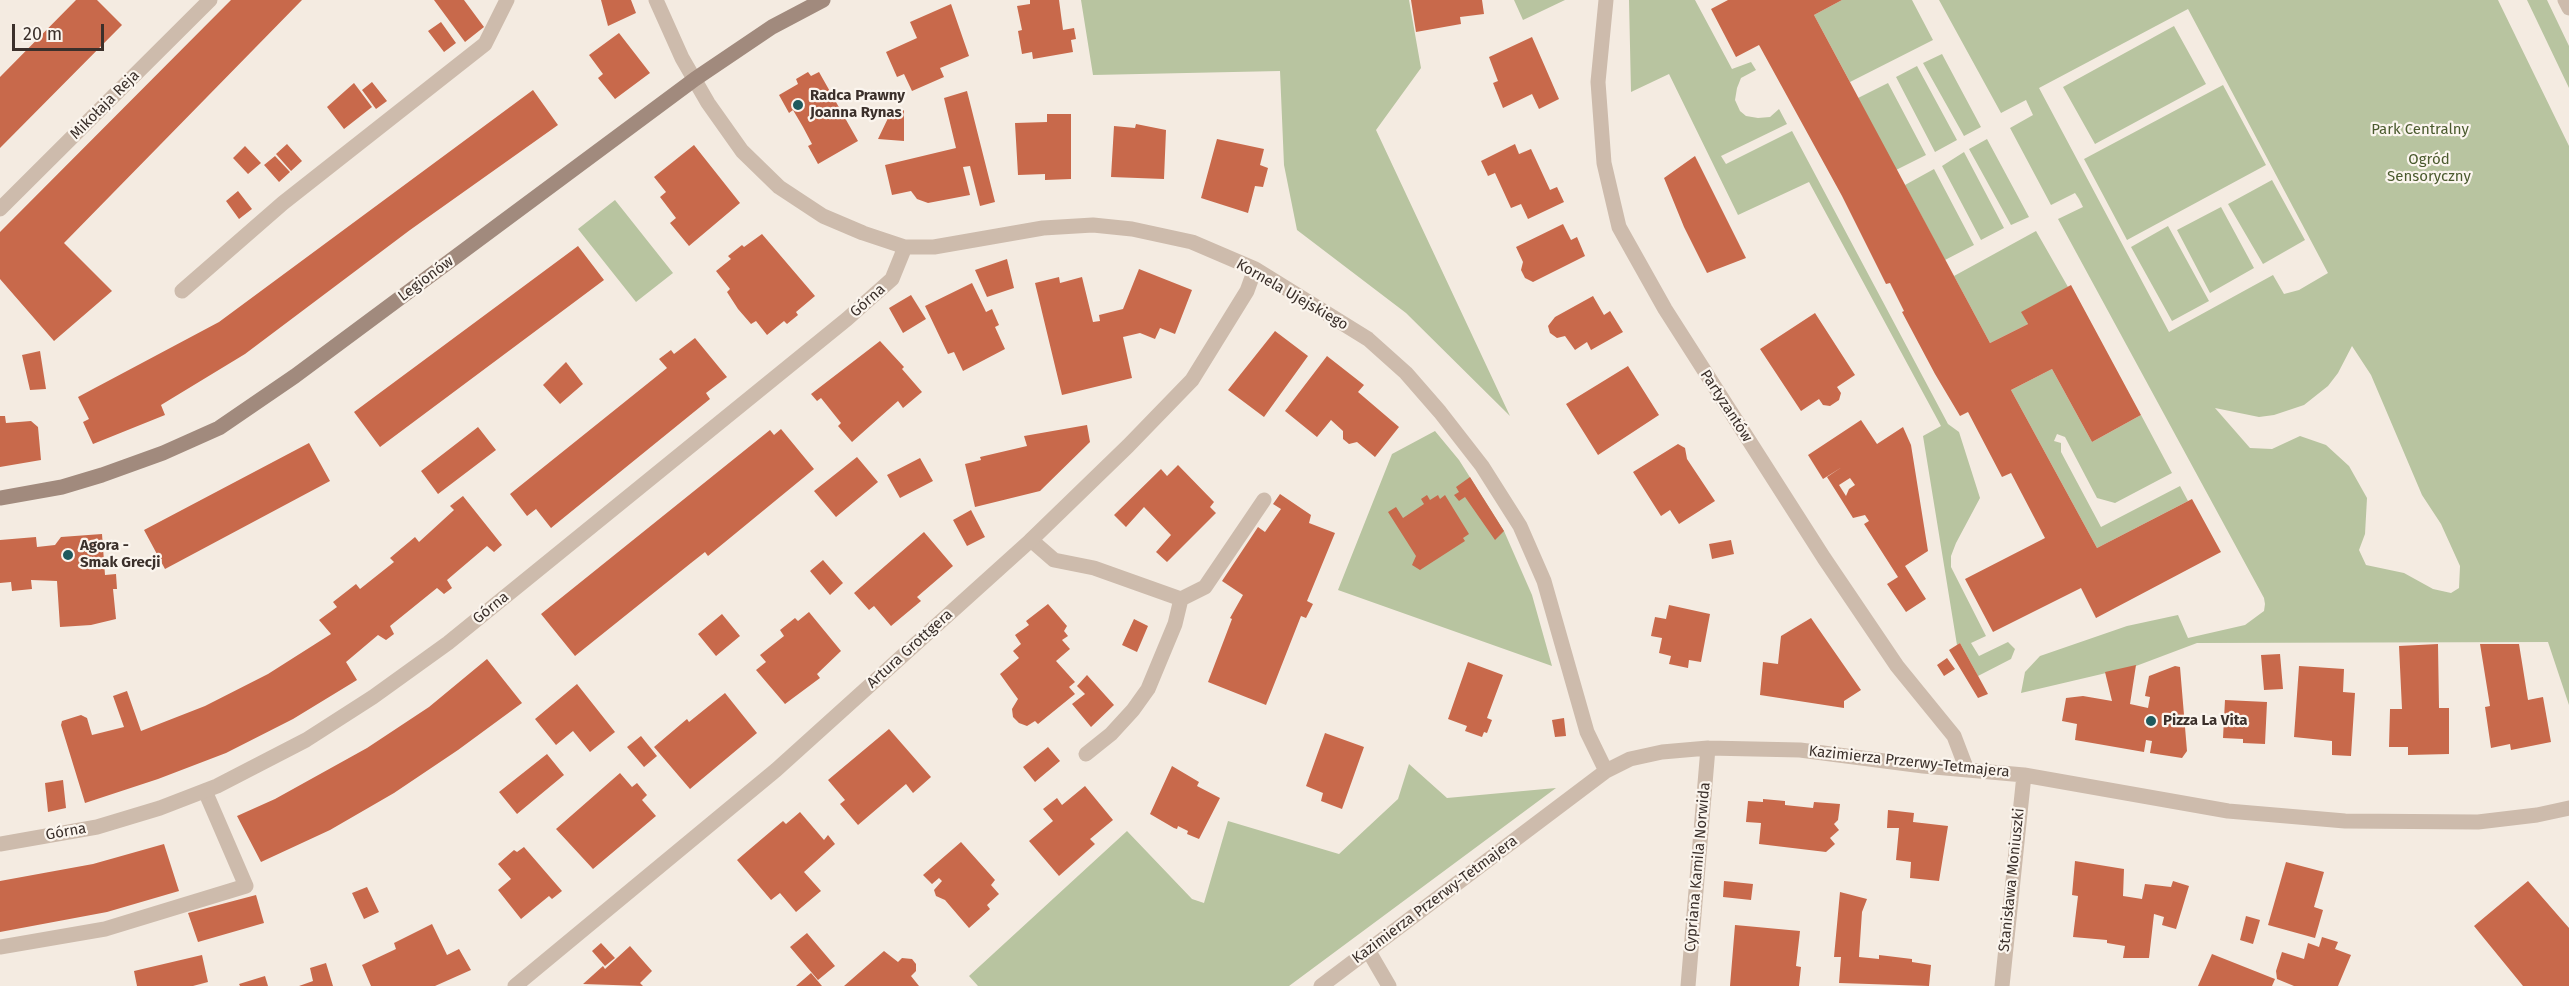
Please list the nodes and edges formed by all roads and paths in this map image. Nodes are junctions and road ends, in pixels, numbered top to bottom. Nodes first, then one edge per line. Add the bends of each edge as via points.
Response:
1 (210, 0) edge
2 (507, 0) edge
3 (656, 0) edge
4 (823, 0) edge
5 (1606, 0) edge
6 (2565, 0) edge
7 (2569, 8) edge
8 (694, 79) junction
9 (0, 209) edge
10 (905, 247) junction
11 (1255, 269) junction
12 (183, 291) dead end
13 (0, 498) edge
14 (1264, 500) dead end
15 (1031, 540) junction
16 (1181, 598) junction
17 (1708, 748) junction
18 (1086, 754) dead end
19 (1967, 770) junction
20 (1606, 771) junction
21 (2024, 775) junction
22 (205, 791) junction
23 (2569, 808) edge
24 (0, 844) edge
25 (0, 947) edge
26 (1368, 950) junction
27 (516, 986) edge
28 (1321, 986) edge
29 (1389, 986) edge
30 (1688, 986) edge
31 (2002, 986) edge

1 - 9 street, Mikołaja Reja
2 - 12 street via 485,44 283,203
3 - 8 street, Kornela Ujejskiego via 670,38
4 - 8 street, Legionów via 772,27
5 - 19 street, Partyzantów via 1598,82 1604,164 1619,227 1665,309 1824,558 1897,666 1954,736
6 - 7 street
8 - 10 street, Kornela Ujejskiego via 742,151 779,187 823,216
8 - 13 street, Legionów via 295,376 219,428 102,475
10 - 11 street, Kornela Ujejskiego via 934,247 1043,228 1093,225 1192,242
10 - 22 street, Górna via 892,279 881,290 448,643 306,740
11 - 15 street, Artura Grottgera via 1247,291 1192,380
11 - 20 street, Kornela Ujejskiego via 1368,339 1420,389 1482,466 1520,526 1544,581 1587,732
14 - 16 street via 1205,587
15 - 16 street via 1054,560 1094,568
15 - 27 street, Artura Grottgera via 776,770
16 - 18 street via 1175,624 1148,689 1111,734
17 - 19 street, Kazimierza Przerwy-Tetmajera via 1800,750
17 - 20 street, Kazimierza Przerwy-Tetmajera via 1630,759
17 - 30 street, Cypriana Kamila Norwida
19 - 21 street, Kazimierza Przerwy-Tetmajera
20 - 26 street, Kazimierza Przerwy-Tetmajera
21 - 23 street, Kazimierza Przerwy-Tetmajera via 2228,811 2345,821 2478,822
21 - 31 street, Stanisława Moniuszki
22 - 24 street, Górna via 97,827
22 - 25 street via 246,886 105,929
26 - 28 street, Kazimierza Przerwy-Tetmajera
26 - 29 street

